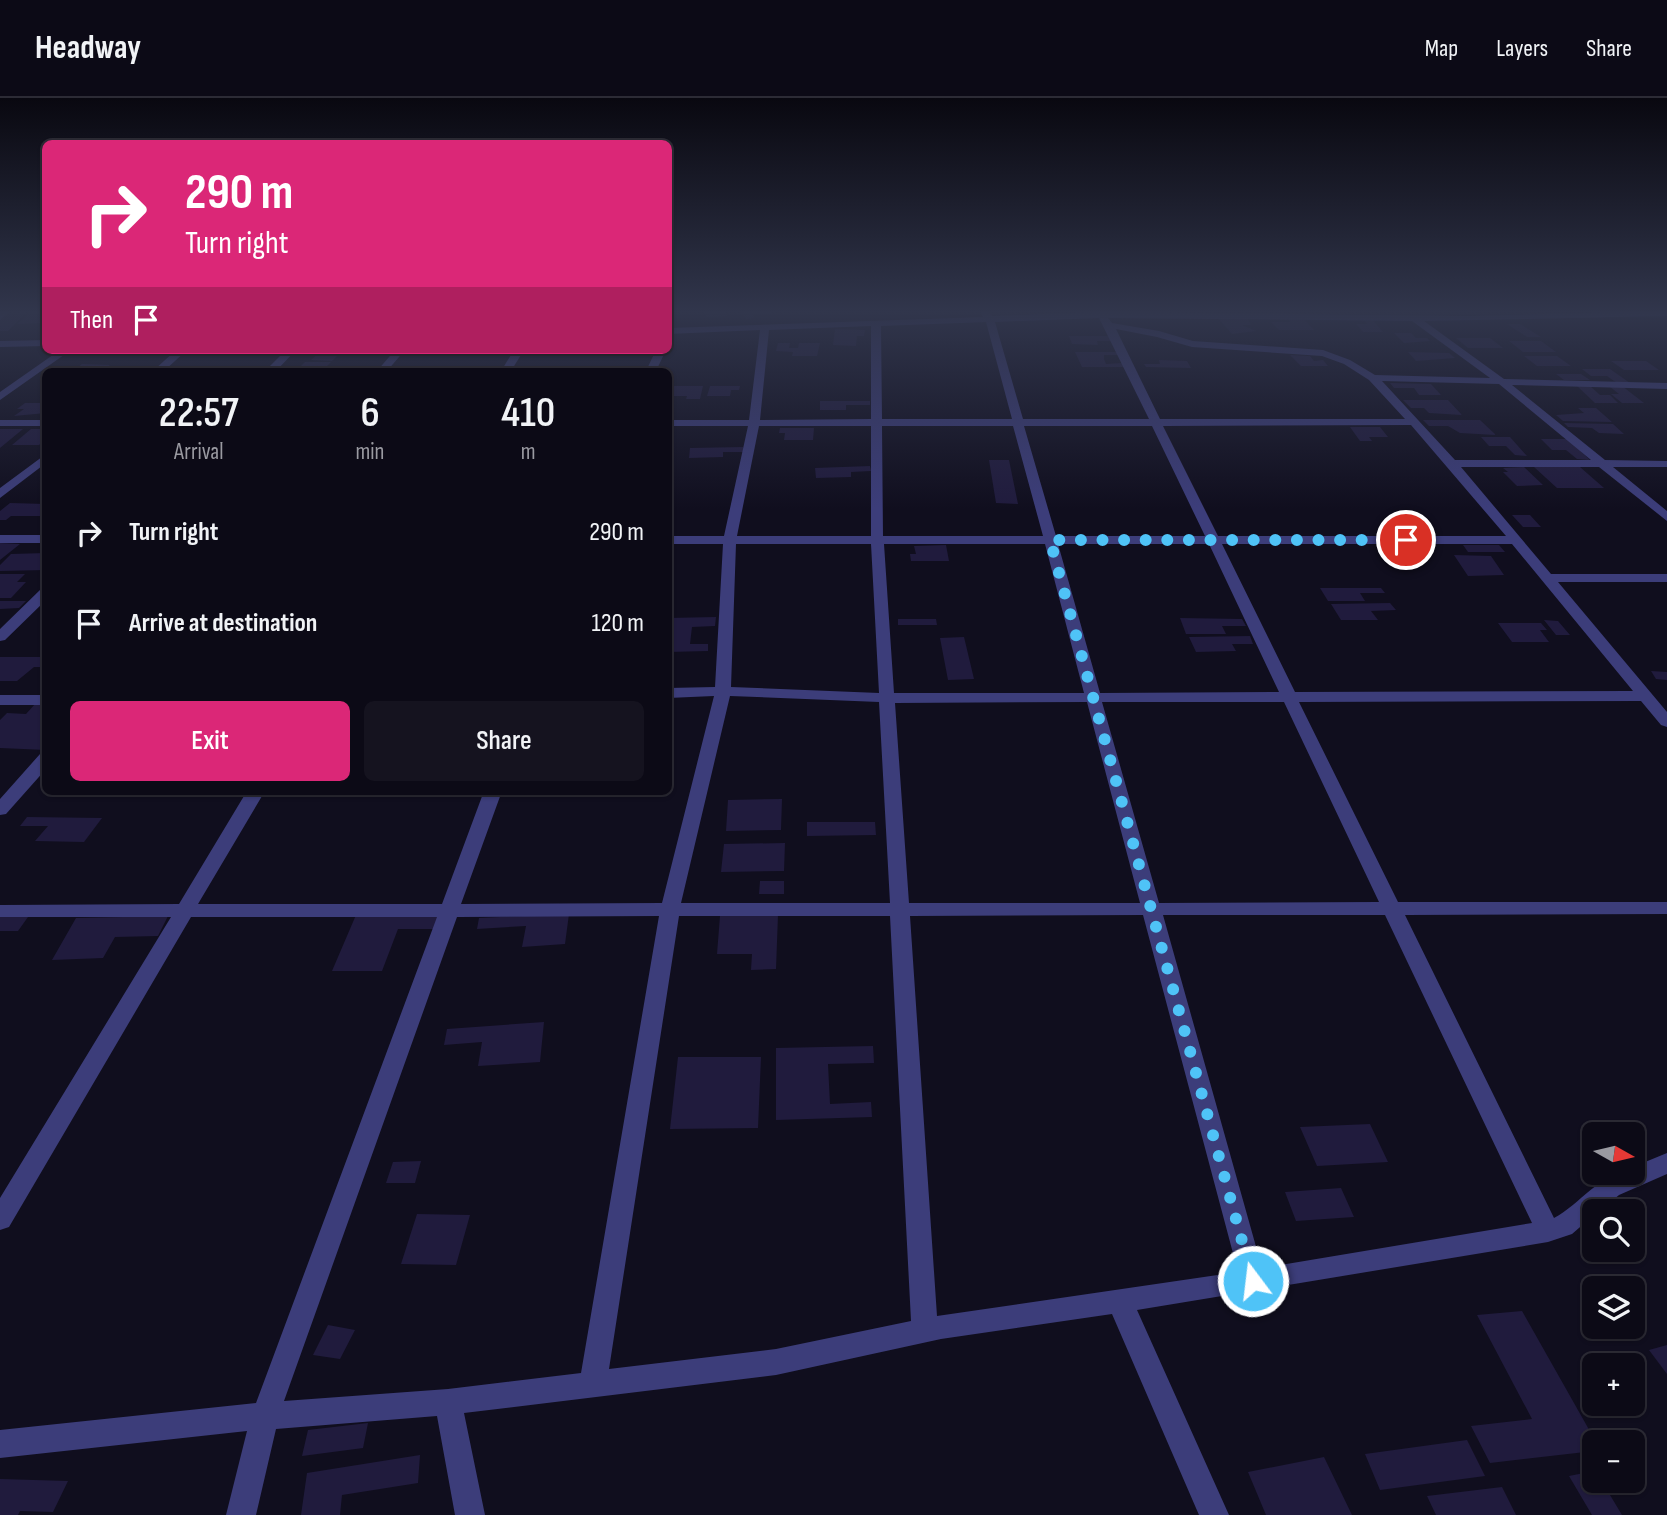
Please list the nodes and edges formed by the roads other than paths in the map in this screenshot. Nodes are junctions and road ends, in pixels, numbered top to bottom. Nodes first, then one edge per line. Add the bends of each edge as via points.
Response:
1 (28, 377) edge
2 (759, 377) edge
3 (876, 377) edge
4 (1005, 377) edge
5 (1134, 377) edge
6 (1495, 377) edge
7 (1373, 378) joint
8 (1502, 382) junction
9 (1667, 386) edge
10 (0, 397) edge
11 (754, 422) junction
12 (876, 422) junction
13 (1018, 422) junction
14 (1157, 422) junction
15 (1414, 422) junction
16 (672, 423) edge
17 (0, 424) edge
18 (42, 424) edge
19 (42, 460) edge
20 (1452, 463) junction
21 (1604, 463) junction
22 (1667, 464) edge
23 (0, 494) edge
24 (1667, 517) edge
25 (0, 539) edge
26 (42, 539) edge
27 (730, 539) junction
28 (672, 540) edge
29 (877, 540) junction
30 (1050, 540) junction
31 (1213, 540) junction
32 (1516, 540) junction
33 (1548, 578) junction
34 (1667, 578) edge
35 (42, 596) edge
36 (0, 636) edge
37 (723, 691) junction
38 (672, 693) edge
39 (1644, 696) junction
40 (1093, 697) junction
41 (1290, 697) junction
42 (888, 698) junction
43 (0, 700) edge
44 (42, 700) edge
45 (1667, 722) edge
46 (42, 763) edge
47 (254, 795) edge
48 (491, 795) edge
49 (0, 810) edge
50 (1667, 908) edge
51 (1151, 909) junction
52 (1392, 909) junction
53 (449, 910) junction
54 (670, 910) junction
55 (0, 911) edge
56 (184, 911) junction
57 (900, 911) junction
58 (1667, 1164) edge
59 (0, 1220) edge
60 (1548, 1231) junction
61 (1253, 1281) junction
62 (1119, 1299) junction
63 (925, 1331) junction
64 (593, 1384) junction
65 (448, 1402) junction
66 (265, 1416) junction
67 (0, 1444) edge
68 (241, 1515) edge
69 (470, 1515) edge
70 (1214, 1515) edge

1 - 10 street
2 - 11 street
3 - 12 street
4 - 13 street
5 - 14 street
6 - 8 street
7 - 8 street
7 - 15 street
8 - 9 street
8 - 21 street
11 - 12 street
11 - 16 street
11 - 27 street
12 - 13 street
12 - 29 street
13 - 14 street
13 - 30 street
14 - 15 street
14 - 31 street
15 - 20 street
17 - 18 street
19 - 23 street
20 - 21 street
20 - 32 street
21 - 22 street
21 - 24 street
25 - 26 street
27 - 28 street
27 - 29 street
27 - 37 street
29 - 30 street
29 - 42 street
30 - 31 street
30 - 40 street
31 - 32 street
31 - 41 street
32 - 33 street
33 - 34 street
33 - 39 street
35 - 36 street
37 - 38 street
37 - 42 street
37 - 54 street
39 - 41 street
39 - 45 street
40 - 41 street
40 - 42 street
40 - 51 street
41 - 52 street
42 - 57 street
43 - 44 street
46 - 49 street
47 - 56 street
48 - 53 street
50 - 52 street
51 - 52 street
51 - 57 street
51 - 61 street
52 - 60 street
53 - 54 street
53 - 56 street
53 - 66 street
54 - 57 street
54 - 64 street
55 - 56 street
56 - 59 street
57 - 63 street
58 - 60 street via 1610,1188 1563,1227
60 - 61 street
61 - 62 street
62 - 63 street
62 - 70 street
63 - 64 street via 776,1362
64 - 65 street
65 - 66 street
65 - 69 street
66 - 67 street
66 - 68 street

